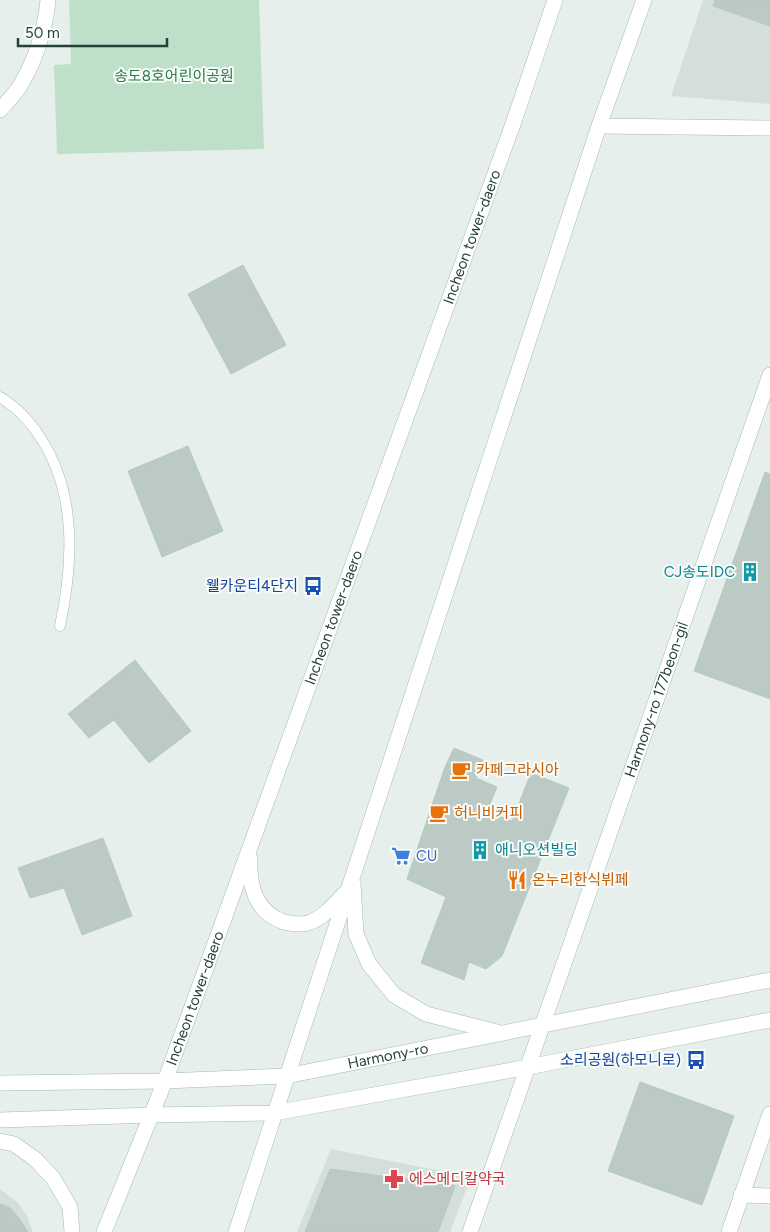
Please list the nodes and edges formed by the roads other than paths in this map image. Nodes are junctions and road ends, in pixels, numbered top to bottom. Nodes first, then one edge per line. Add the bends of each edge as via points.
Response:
1 (48, 0) edge
2 (555, 0) edge
3 (644, 0) edge
4 (0, 110) edge
5 (599, 126) junction
6 (770, 128) edge
7 (770, 375) edge
8 (0, 396) edge
9 (60, 626) dead end
10 (250, 847) junction
11 (352, 874) junction
12 (347, 891) junction
13 (770, 980) edge
14 (770, 1020) edge
15 (543, 1025) junction
16 (501, 1034) junction
17 (528, 1067) junction
18 (286, 1076) junction
19 (165, 1081) junction
20 (0, 1083) edge
21 (274, 1113) junction
22 (770, 1114) edge
23 (151, 1115) junction
24 (0, 1120) edge
25 (0, 1141) edge
26 (741, 1195) junction
27 (770, 1196) edge
28 (72, 1232) edge
29 (104, 1232) edge
30 (236, 1232) edge
31 (470, 1232) edge
32 (730, 1232) edge

1 - 4 main road via 45,25 33,61 19,87
2 - 10 main road, Incheon tower-daero
3 - 5 main road
5 - 6 main road
5 - 11 main road
7 - 15 main road, Harmony-ro 177beon-gil
8 - 9 lane via 35,429 50,453 63,486 70,537 66,598
10 - 12 main road via 253,892 263,908 279,920 308,923 329,910
10 - 19 main road, Incheon tower-daero
11 - 12 main road
11 - 16 main road via 356,934 369,964 394,996 426,1014
12 - 18 main road
13 - 15 main road, Harmony-ro
14 - 17 main road
15 - 16 main road, Harmony-ro
15 - 17 main road, Harmony-ro 177beon-gil
16 - 18 main road, Harmony-ro
17 - 21 main road
17 - 31 main road, Harmony-ro 177beon-gil
18 - 19 main road, Harmony-ro
18 - 21 main road
19 - 20 main road, Harmony-ro
19 - 23 main road, Incheon tower-daero
21 - 23 main road
21 - 30 main road
22 - 26 main road
23 - 24 main road
23 - 29 main road, Incheon tower-daero
25 - 28 main road via 14,1144 53,1178 70,1207
26 - 27 main road
26 - 32 main road

